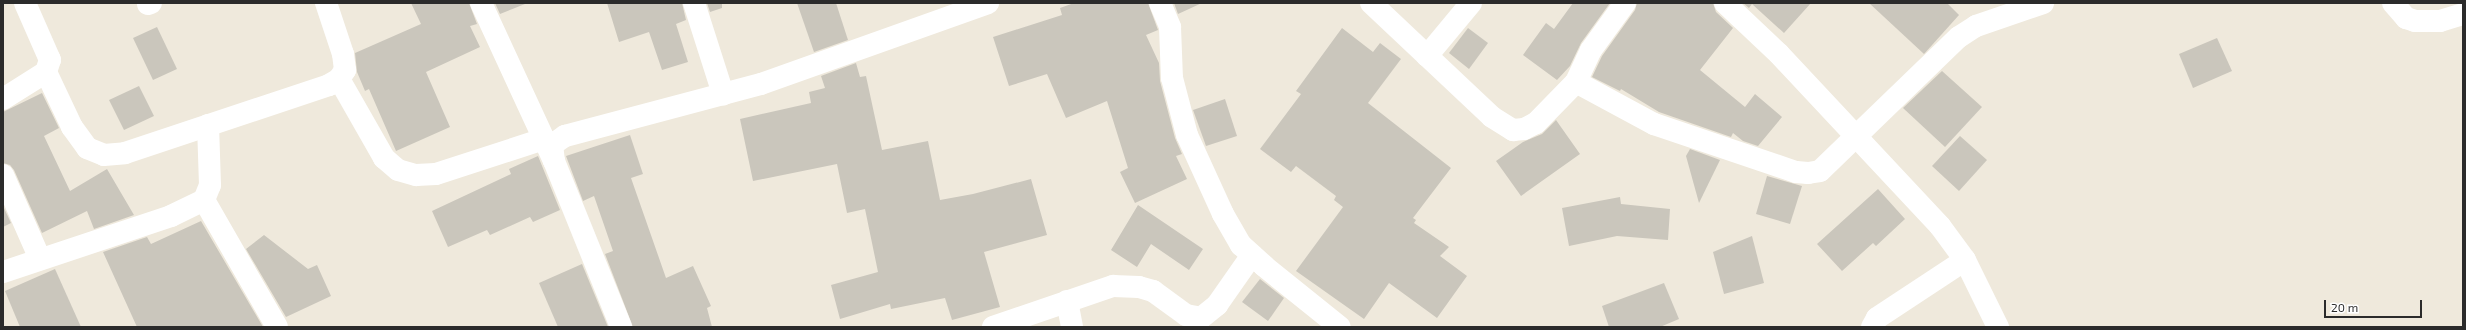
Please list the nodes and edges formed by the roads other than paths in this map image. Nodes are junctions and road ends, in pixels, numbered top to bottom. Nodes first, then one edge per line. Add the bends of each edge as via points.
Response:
1 (25, 3) edge
2 (326, 3) edge
3 (480, 3) edge
4 (694, 3) edge
5 (988, 3) edge
6 (1160, 3) edge
7 (1371, 3) edge
8 (1471, 3) edge
9 (1624, 3) edge
10 (1725, 3) edge
11 (2042, 3) edge
12 (2393, 3) edge
13 (2463, 14) edge
14 (1427, 56) junction
15 (46, 72) junction
16 (339, 79) junction
17 (1576, 82) junction
18 (723, 94) junction
19 (3, 99) edge
20 (208, 125) junction
21 (1854, 137) junction
22 (544, 140) junction
23 (554, 161) junction
24 (3, 174) edge
25 (204, 200) junction
26 (1252, 255) junction
27 (40, 259) junction
28 (1965, 260) junction
29 (3, 272) edge
30 (1067, 301) junction
31 (277, 327) edge
32 (621, 327) edge
33 (993, 327) edge
34 (1072, 327) edge
35 (1340, 327) edge
36 (1872, 327) edge
37 (1998, 327) edge

1 - 15 street via 46,46 50,60
2 - 16 street via 345,70
3 - 22 street
4 - 18 street
5 - 18 street via 761,84
6 - 26 street via 1170,27 1172,78 1187,135 1223,214 1241,244
7 - 14 street
8 - 14 street
9 - 17 street via 1590,50
10 - 21 street via 1779,54
11 - 21 street via 1976,26 1959,37
12 - 13 street via 2406,18 2415,21 2440,21
14 - 17 street via 1492,117 1513,130 1524,129 1536,123
15 - 19 street
15 - 20 street via 72,127 88,148 104,155 125,153
16 - 20 street via 330,85
16 - 22 street via 384,158 398,170 416,175 436,174
17 - 21 street via 1654,124 1796,172 1820,171
18 - 23 street via 565,136 552,145
20 - 25 street via 210,184
21 - 28 street via 1940,226
22 - 23 street
23 - 32 street
24 - 27 street
25 - 27 street via 171,216
25 - 31 street
26 - 30 street via 1217,305 1201,318 1186,315 1153,291 1139,287 1113,286
26 - 35 street
27 - 29 street
28 - 36 street via 1877,318
28 - 37 street
30 - 33 street
30 - 34 street

